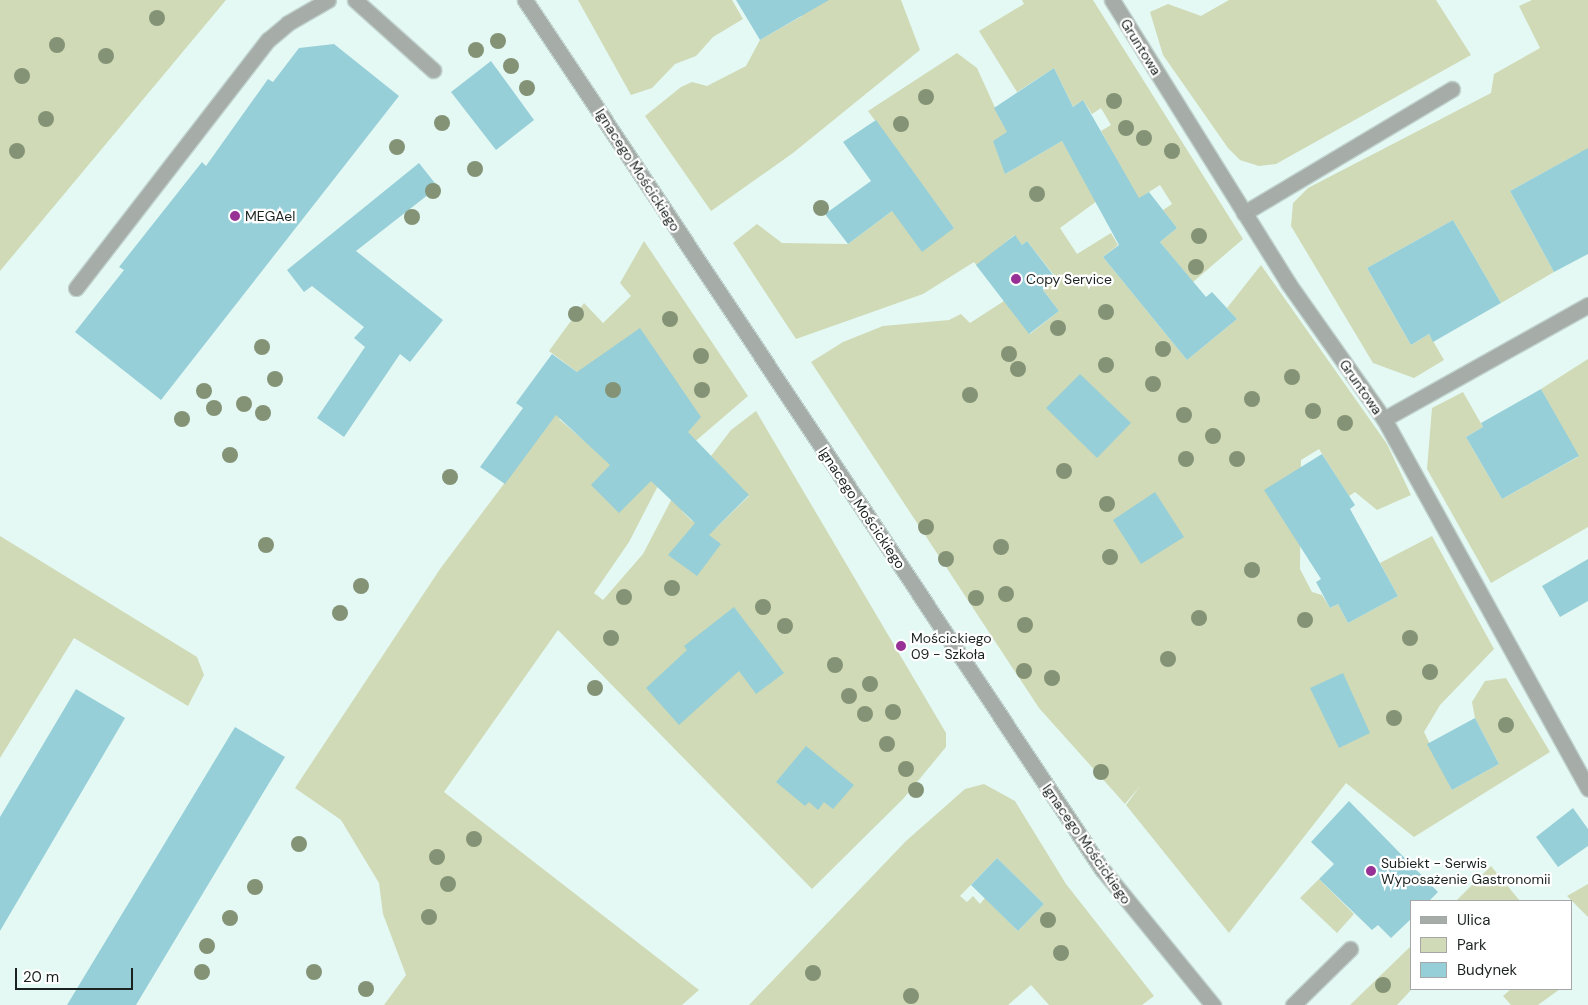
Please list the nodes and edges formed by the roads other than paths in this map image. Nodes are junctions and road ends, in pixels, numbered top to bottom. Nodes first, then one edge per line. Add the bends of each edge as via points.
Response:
1 (328, 0) edge
2 (355, 0) edge
3 (525, 0) edge
4 (1112, 0) edge
5 (433, 70) dead end
6 (1452, 90) dead end
7 (1244, 213) junction
8 (76, 288) dead end
9 (1588, 305) edge
10 (1384, 419) junction
11 (1588, 788) edge
12 (1350, 949) dead end
13 (1213, 1005) edge
14 (1293, 1005) edge

1 - 8 street via 288,23 268,40
2 - 5 street
3 - 13 street, Ignacego Mościckiego via 1102,869
4 - 7 street, Gruntowa
6 - 7 street
7 - 10 street, Gruntowa
9 - 10 street
10 - 11 street, Gruntowa
12 - 14 street

